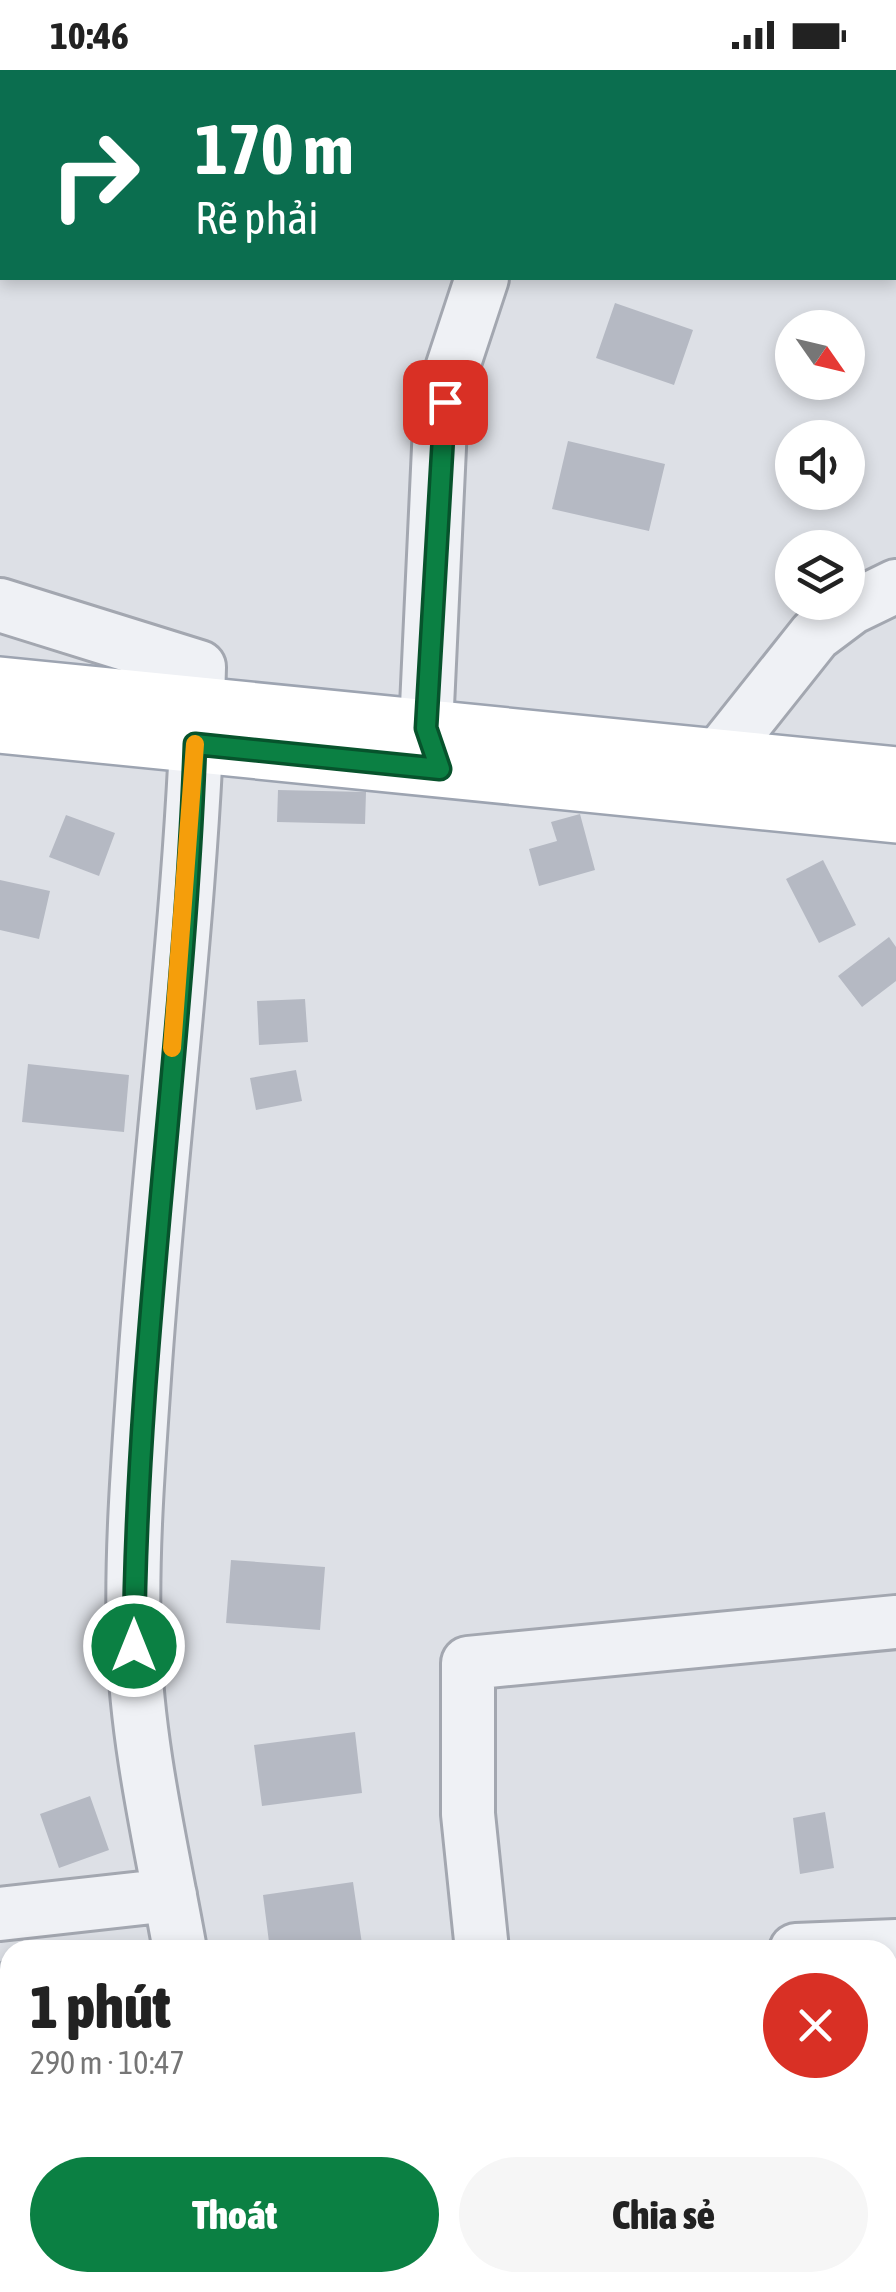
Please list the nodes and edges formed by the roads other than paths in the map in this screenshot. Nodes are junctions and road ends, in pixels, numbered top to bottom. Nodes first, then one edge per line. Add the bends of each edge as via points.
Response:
1 (481, 280) edge
2 (896, 586) edge
3 (0, 605) edge
4 (0, 686) edge
5 (0, 725) edge
6 (196, 725) junction
7 (433, 749) junction
8 (896, 775) edge
9 (716, 777) junction
10 (896, 815) edge
11 (896, 1622) edge
12 (170, 1894) junction
13 (0, 1914) edge
14 (178, 1940) edge
15 (481, 1940) edge

1 - 7 street via 440,426
2 - 9 street via 816,635
3 - 6 street via 198,667
4 - 6 main road
5 - 6 main road
6 - 7 main road
6 - 12 street via 134,1520 134,1646
7 - 9 main road
8 - 9 main road
9 - 10 main road
11 - 15 street via 468,1663 468,1814
12 - 13 street
12 - 14 street

